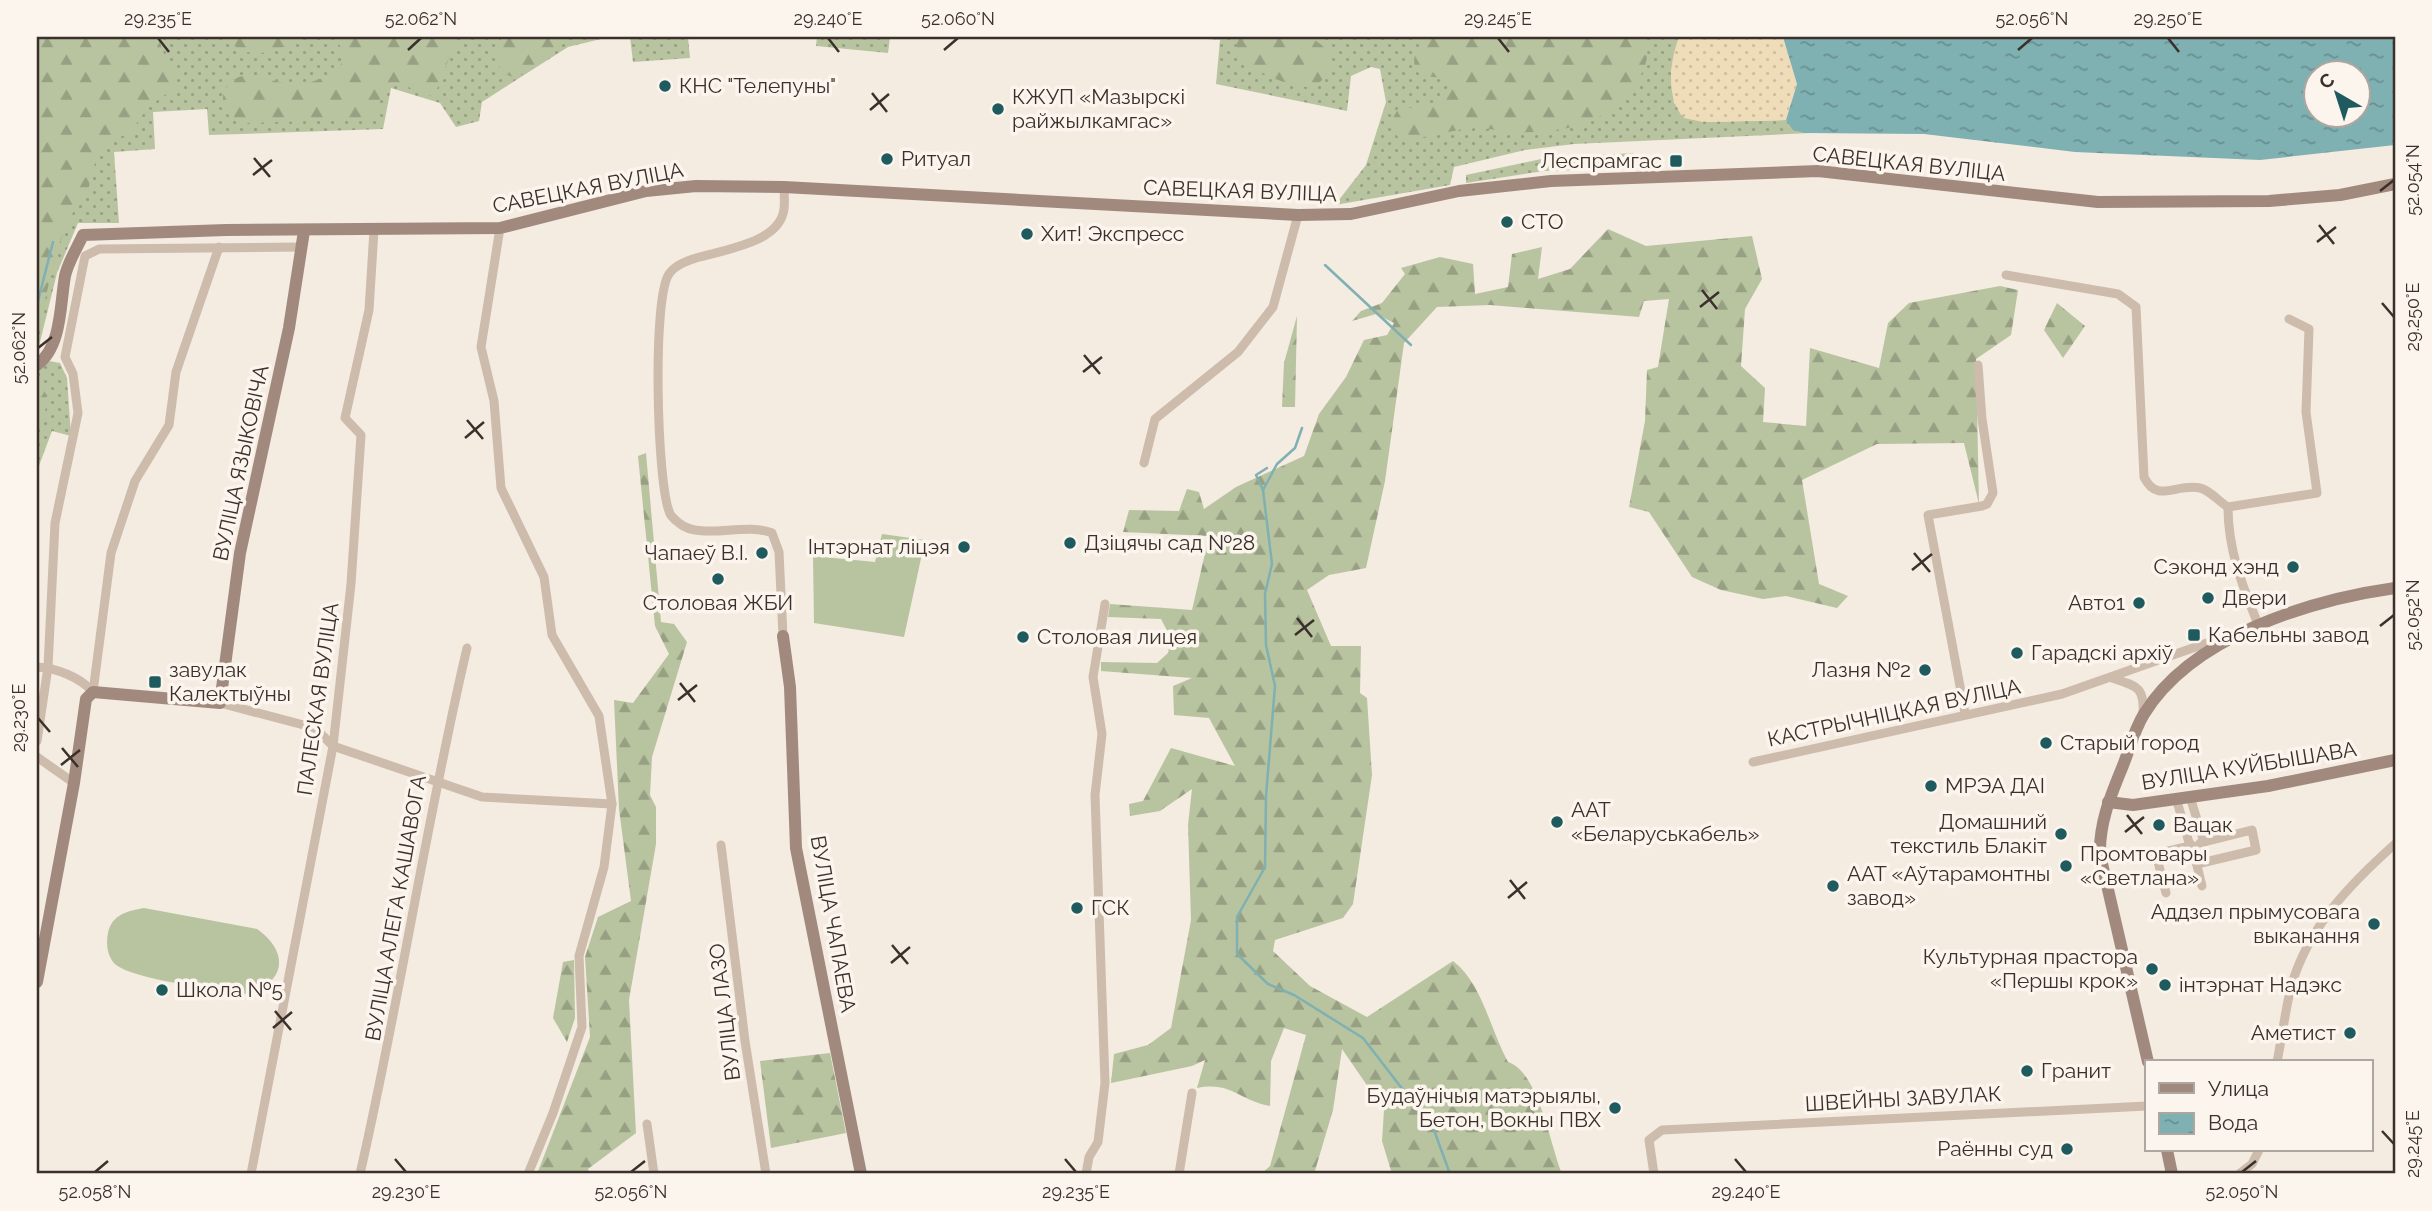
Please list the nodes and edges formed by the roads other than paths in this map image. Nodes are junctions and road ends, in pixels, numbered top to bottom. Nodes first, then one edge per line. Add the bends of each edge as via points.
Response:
1 (2395, 184) edge
2 (784, 187) junction
3 (1298, 215) junction
4 (500, 228) junction
5 (374, 230) junction
6 (304, 231) junction
7 (219, 247) junction
8 (300, 247) junction
9 (2006, 275) dead end
10 (2289, 319) dead end
11 (37, 365) edge
12 (1978, 365) dead end
13 (1143, 463) dead end
14 (2228, 508) junction
15 (2395, 588) edge
16 (1105, 604) dead end
17 (2258, 624) junction
18 (2242, 631) junction
19 (783, 636) joint
20 (467, 648) dead end
21 (37, 667) edge
22 (48, 667) junction
23 (2112, 678) junction
24 (93, 692) junction
25 (220, 703) junction
26 (1965, 713) junction
27 (2143, 715) junction
28 (37, 741) edge
29 (333, 746) junction
30 (37, 757) edge
31 (2395, 761) edge
32 (1753, 762) dead end
33 (436, 781) junction
34 (74, 783) junction
35 (2190, 797) junction
36 (2176, 799) junction
37 (2108, 802) junction
38 (612, 804) junction
39 (2204, 842) junction
40 (2395, 844) edge
41 (721, 845) dead end
42 (2191, 845) junction
43 (2197, 864) junction
44 (2202, 886) dead end
45 (2166, 893) dead end
46 (37, 982) edge
47 (2148, 1060) edge
48 (2277, 1060) edge
49 (1192, 1093) dead end
50 (2145, 1106) edge
51 (646, 1124) dead end
52 (2167, 1152) edge
53 (2258, 1152) edge
54 (251, 1174) edge
55 (360, 1174) edge
56 (528, 1174) edge
57 (654, 1174) edge
58 (765, 1174) edge
59 (861, 1174) edge
60 (1086, 1174) edge
61 (1179, 1174) edge
62 (1654, 1174) edge
63 (2172, 1174) edge
64 (2239, 1174) edge

1 - 3 street, САВЕЦКАЯ ВУЛІЦА via 2340,195 2269,201 2098,202 1818,171 1551,181 1460,191 1351,214
2 - 3 street, САВЕЦКАЯ ВУЛІЦА
2 - 4 street, САВЕЦКАЯ ВУЛІЦА via 696,186 646,191
2 - 19 street via 785,211 774,228 760,238 685,262 670,272 663,289 659,327 661,450 669,514 693,530 761,528 772,533 779,552
3 - 13 street via 1273,307 1238,352 1155,419
4 - 5 street, САВЕЦКАЯ ВУЛІЦА
4 - 38 street via 481,347 494,401 501,488 544,577 552,635 599,716
5 - 6 street, САВЕЦКАЯ ВУЛІЦА
5 - 29 street, ПАЛЕСКАЯ ВУЛІЦА via 369,310 345,418 361,435
6 - 8 street, ВУЛІЦА ЯЗЫКОВІЧА
6 - 11 street, САВЕЦКАЯ ВУЛІЦА via 83,235 66,274 61,316 46,358
7 - 8 street
7 - 22 street via 99,250 85,256 65,357 73,374 78,413 55,523
7 - 24 street via 176,372 169,425 135,481 111,553
8 - 25 street, ВУЛІЦА ЯЗЫКОВІЧА via 289,328 240,553
9 - 14 street via 2118,294 2133,302 2144,477 2149,488 2158,492 2204,488
10 - 14 street via 2309,329 2306,412 2317,494
12 - 26 street via 1991,500 1982,506 1928,515
14 - 17 street via 2235,567
15 - 17 street via 2346,595
16 - 60 street via 1093,677 1102,734 1095,795 1105,1083 1098,1142
17 - 18 street
18 - 23 street, КАСТРЫЧНІЦКАЯ ВУЛІЦА
18 - 27 street via 2178,677
19 - 59 street, ВУЛІЦА ЧАПАЕВА via 790,687 796,848
20 - 33 street, ВУЛІЦА АЛЕГА КАШАВОГА
21 - 22 street
22 - 24 street via 85,682
22 - 28 street
23 - 26 street, КАСТРЫЧНІЦКАЯ ВУЛІЦА via 2062,694
23 - 27 street via 2138,688 2144,697
24 - 25 street
24 - 34 street via 86,699
25 - 29 street via 315,728
26 - 32 street, КАСТРЫЧНІЦКАЯ ВУЛІЦА
27 - 37 street
29 - 33 street
29 - 54 street, ПАЛЕСКАЯ ВУЛІЦА
30 - 34 street
31 - 35 street, ВУЛІЦА КУЙБЫШАВА
33 - 38 street via 482,797
33 - 55 street, ВУЛІЦА АЛЕГА КАШАВОГА via 397,1007
34 - 46 street
35 - 36 street, ВУЛІЦА КУЙБЫШАВА
35 - 39 street
36 - 37 street, ВУЛІЦА КУЙБЫШАВА
36 - 42 street
37 - 47 street via 2099,834 2100,855
38 - 56 street via 604,867 579,956 582,1027
39 - 42 street
39 - 43 street via 2252,831 2256,850
40 - 48 street via 2342,896 2307,943 2291,989
41 - 58 street, ВУЛІЦА ЛАЗО
42 - 43 street
42 - 45 street via 2156,854
43 - 44 street
49 - 61 street
50 - 62 street, ШВЕЙНЫ ЗАВУЛАК via 1662,1130 1649,1140
51 - 57 street
52 - 63 street
53 - 64 street

